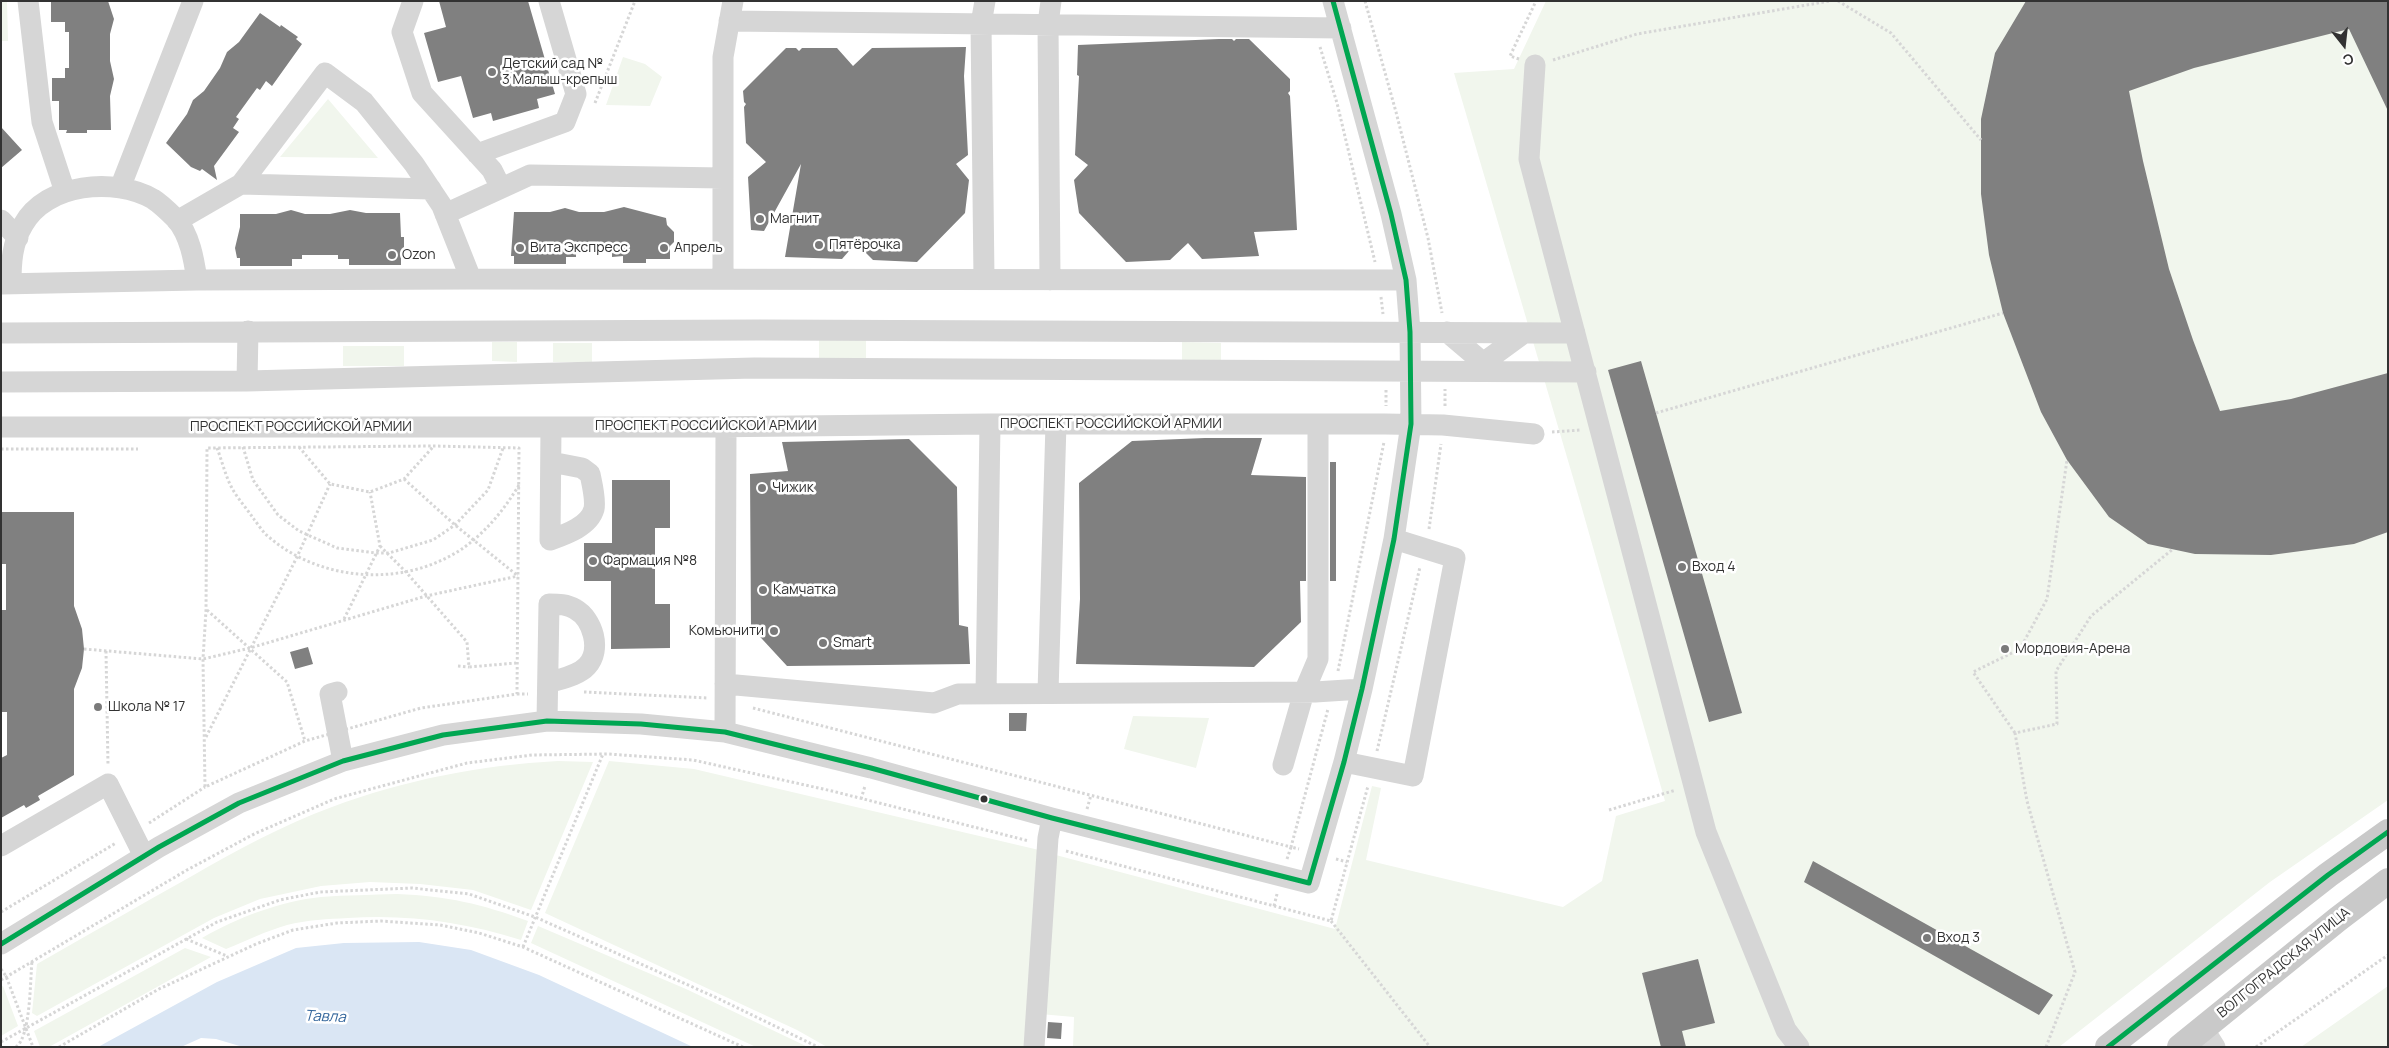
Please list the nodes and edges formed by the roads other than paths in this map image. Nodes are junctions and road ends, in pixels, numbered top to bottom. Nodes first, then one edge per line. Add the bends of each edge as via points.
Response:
1 (28, 1) edge
2 (193, 1) edge
3 (414, 1) edge
4 (549, 1) edge
5 (985, 1) edge
6 (1051, 1) edge
7 (1333, 1) edge
8 (731, 11) edge
9 (981, 24) junction
10 (1048, 24) junction
11 (1341, 28) junction
12 (1535, 65) road end
13 (477, 154) junction
14 (723, 178) junction
15 (241, 184) junction
16 (120, 188) junction
17 (501, 188) junction
18 (431, 189) junction
19 (65, 192) junction
20 (445, 214) junction
21 (1, 220) edge
22 (177, 221) junction
23 (18, 238) junction
24 (723, 278) junction
25 (471, 279) junction
26 (984, 279) junction
27 (197, 280) junction
28 (1050, 280) junction
29 (1406, 280) junction
30 (6, 284) edge
31 (248, 331) junction
32 (1410, 332) junction
33 (1447, 332) junction
34 (1, 333) edge
35 (1576, 333) junction
36 (1511, 336) junction
37 (1483, 368) junction
38 (1411, 370) junction
39 (1540, 372) junction
40 (1586, 372) junction
41 (247, 381) junction
42 (1, 382) edge
43 (990, 424) junction
44 (1056, 424) junction
45 (1411, 424) junction
46 (1318, 425) junction
47 (1, 427) edge
48 (551, 427) junction
49 (726, 427) junction
50 (1534, 434) dead end
51 (551, 462) dead end
52 (1394, 538) junction
53 (548, 688) road end
54 (1362, 689) junction
55 (337, 692) dead end
56 (725, 692) junction
57 (1048, 692) junction
58 (1304, 692) junction
59 (986, 694) junction
60 (547, 721) junction
61 (725, 732) junction
62 (343, 761) junction
63 (1344, 762) junction
64 (1283, 765) dead end
65 (1052, 818) junction
66 (2388, 832) edge
67 (1, 846) edge
68 (144, 856) junction
69 (2388, 881) edge
70 (1, 944) edge
71 (2132, 1037) edge
72 (2209, 1038) edge
73 (1034, 1047) edge
74 (1799, 1047) edge
75 (2108, 1047) edge
76 (2180, 1047) edge

1 - 19 street via 42,122
2 - 16 street
3 - 13 street via 402,32 422,93
4 - 13 street via 576,94 565,122
5 - 9 street
6 - 10 street
7 - 11 street
8 - 9 street
8 - 14 street via 723,57
9 - 10 street
9 - 26 street
10 - 11 street
10 - 28 street
11 - 29 street
12 - 35 street via 1529,159
13 - 17 street via 492,170
14 - 17 street via 530,175
14 - 24 street
15 - 18 street
15 - 18 street via 325,73 364,102
15 - 22 street
16 - 19 street via 94,186
16 - 22 street via 154,199
17 - 20 street
18 - 20 street
19 - 23 street via 42,204 23,224
20 - 25 street
21 - 23 street
22 - 27 street via 193,254
23 - 30 street
24 - 25 street
24 - 26 street
25 - 27 street
26 - 28 street
27 - 30 street
28 - 29 street
29 - 32 street
31 - 32 street
31 - 34 street
31 - 41 street
32 - 33 street
32 - 38 street
33 - 36 street
33 - 37 street
35 - 36 street
35 - 40 street
36 - 37 street
36 - 39 street
37 - 38 street
37 - 39 street
38 - 41 street via 754,368
38 - 45 street
39 - 40 street
40 - 74 street via 1710,841 1786,1030
41 - 42 street
43 - 44 street, ПРОСПЕКТ РОССИЙСКОЙ АРМИИ
43 - 49 street, ПРОСПЕКТ РОССИЙСКОЙ АРМИИ
43 - 59 street
44 - 46 street, ПРОСПЕКТ РОССИЙСКОЙ АРМИИ
44 - 57 street
45 - 46 street, ПРОСПЕКТ РОССИЙСКОЙ АРМИИ
45 - 50 street, ПРОСПЕКТ РОССИЙСКОЙ АРМИИ
45 - 52 street
46 - 58 street via 1318,659
47 - 48 street, ПРОСПЕКТ РОССИЙСКОЙ АРМИИ
48 - 49 street, ПРОСПЕКТ РОССИЙСКОЙ АРМИИ
48 - 51 street
49 - 56 street
52 - 54 street
52 - 63 street via 1455,558 1413,776
53 - 60 street
54 - 58 street
54 - 63 street
55 - 62 street via 330,694
56 - 59 street via 934,703 958,694
56 - 61 street
57 - 58 street
57 - 59 street
58 - 64 street
60 - 61 street via 641,724
60 - 62 street via 443,734
61 - 65 street
62 - 68 street via 239,802
63 - 65 street via 1309,883
65 - 73 street
66 - 71 main road via 2328,875
67 - 68 street via 108,784
68 - 70 street
69 - 72 main road, ВОЛГОГРАДСКАЯ УЛИЦА
71 - 75 main road
72 - 76 main road, ВОЛГОГРАДСКАЯ УЛИЦА

